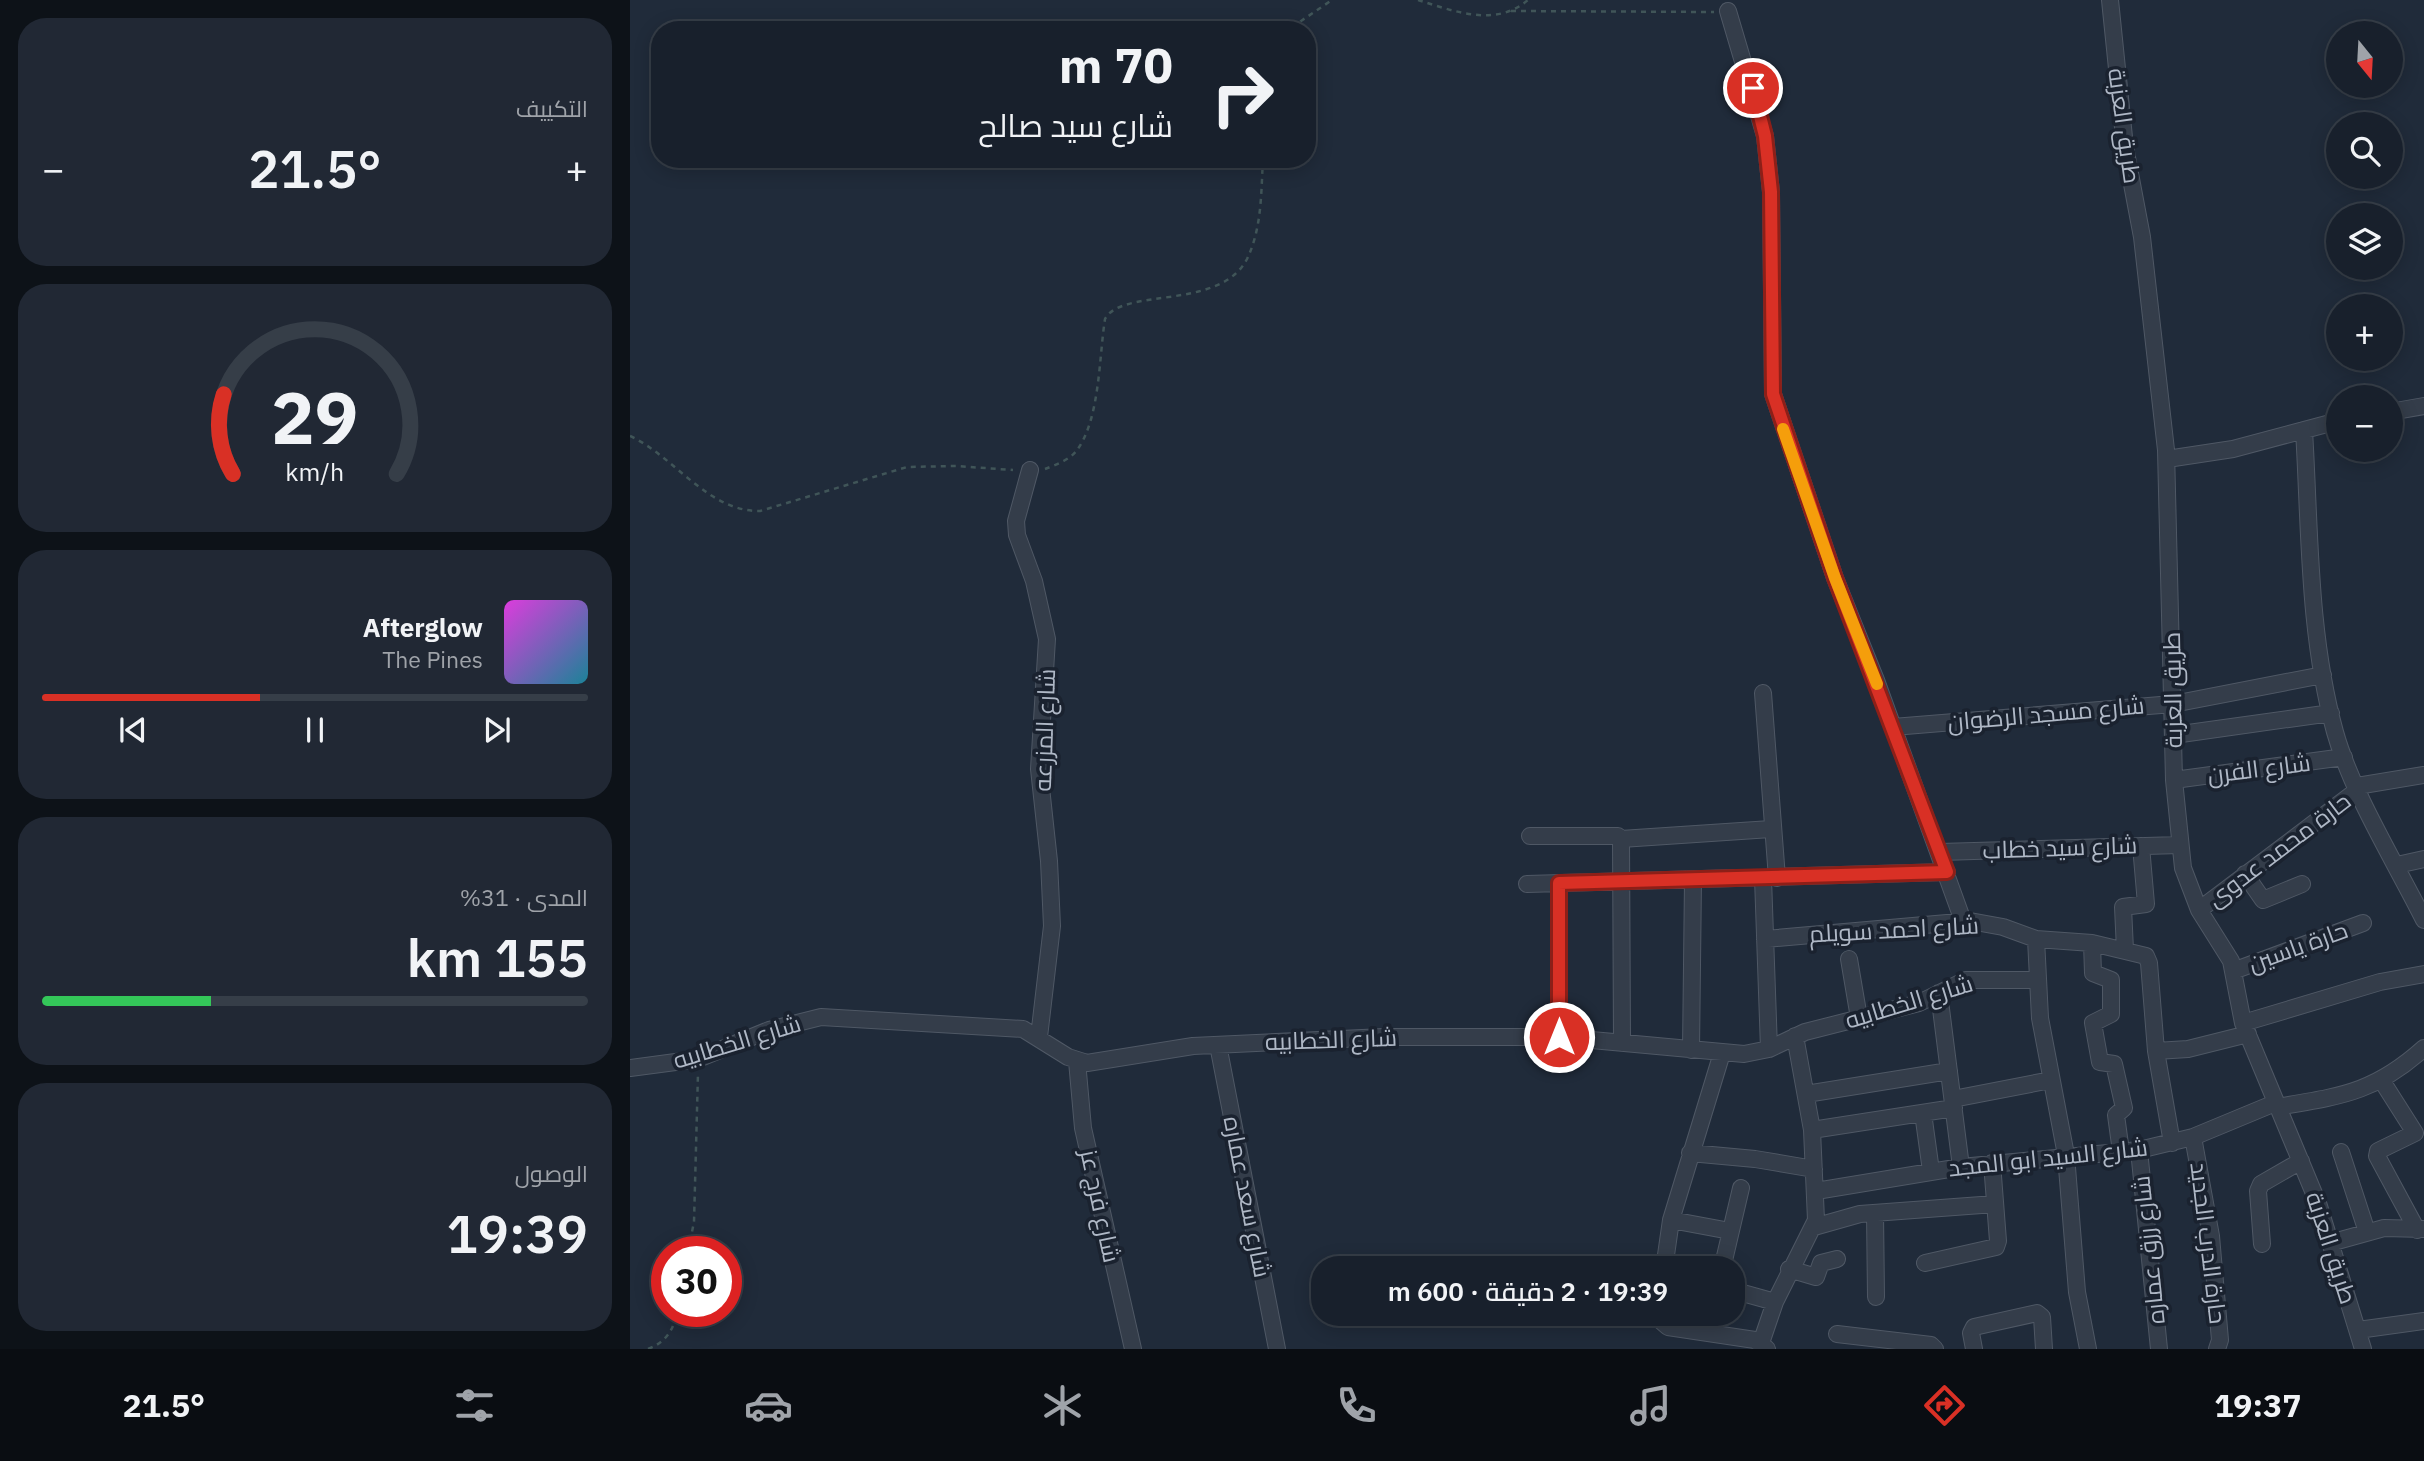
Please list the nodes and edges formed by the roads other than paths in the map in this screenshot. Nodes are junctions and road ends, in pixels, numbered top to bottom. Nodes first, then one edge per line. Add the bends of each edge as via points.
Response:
1 (2110, 0) edge
2 (1728, 11) road end
3 (2424, 406) edge
4 (2403, 410) edge
5 (2326, 424) edge
6 (2304, 430) junction
7 (2167, 459) junction
8 (1030, 470) road end
9 (2323, 674) junction
10 (1763, 693) dead end
11 (2173, 704) junction
12 (2330, 713) junction
13 (1893, 727) junction
14 (2174, 735) junction
15 (2344, 757) junction
16 (2424, 775) edge
17 (2175, 780) junction
18 (2358, 788) junction
19 (1771, 829) junction
20 (1530, 836) dead end
21 (1621, 839) junction
22 (2180, 845) junction
23 (2141, 846) junction
24 (1940, 852) junction
25 (2424, 859) edge
26 (2397, 865) junction
27 (1947, 872) junction
28 (2245, 874) junction
29 (1770, 878) junction
30 (1693, 880) junction
31 (1622, 882) junction
32 (1559, 883) junction
33 (1527, 884) dead end
34 (2302, 884) dead end
35 (2199, 910) junction
36 (2424, 920) edge
37 (1963, 921) junction
38 (2363, 923) dead end
39 (1765, 939) junction
40 (2036, 939) junction
41 (2092, 943) junction
42 (2125, 950) junction
43 (1849, 959) dead end
44 (2232, 971) junction
45 (2424, 974) edge
46 (2037, 980) junction
47 (1939, 993) junction
48 (1859, 1018) junction
49 (2246, 1029) junction
50 (1039, 1037) junction
51 (1559, 1037) junction
52 (1795, 1037) junction
53 (1622, 1044) junction
54 (1218, 1045) junction
55 (2424, 1048) edge
56 (1769, 1049) junction
57 (1690, 1050) junction
58 (2156, 1051) junction
59 (1722, 1054) junction
60 (1077, 1061) junction
61 (630, 1068) edge
62 (1949, 1071) junction
63 (2051, 1080) junction
64 (2382, 1081) junction
65 (1806, 1094) junction
66 (1953, 1104) junction
67 (2276, 1105) junction
68 (1923, 1113) junction
69 (2418, 1124) edge
70 (1812, 1130) junction
71 (2193, 1137) junction
72 (2172, 1143) junction
73 (2139, 1150) junction
74 (2121, 1152) junction
75 (2341, 1152) dead end
76 (1690, 1153) junction
77 (2066, 1155) junction
78 (2301, 1161) junction
79 (1992, 1163) junction
80 (1961, 1167) junction
81 (1814, 1169) junction
82 (1931, 1171) junction
83 (1741, 1188) dead end
84 (1816, 1191) junction
85 (1995, 1204) junction
86 (1875, 1213) junction
87 (1671, 1220) junction
88 (1814, 1227) junction
89 (2420, 1229) edge
90 (1730, 1231) junction
91 (2367, 1232) junction
92 (2330, 1243) junction
93 (2262, 1244) dead end
94 (1666, 1256) edge
95 (1725, 1256) edge
96 (1837, 1259) dead end
97 (1925, 1263) dead end
98 (1789, 1269) junction
99 (1745, 1294) edge
100 (1876, 1297) dead end
101 (1775, 1302) junction
102 (2424, 1321) edge
103 (1667, 1326) edge
104 (2358, 1330) junction
105 (1837, 1334) dead end
106 (1764, 1346) edge
107 (1133, 1349) edge
108 (1277, 1349) edge
109 (1935, 1349) edge
110 (1975, 1349) edge
111 (2043, 1349) edge
112 (2088, 1349) edge
113 (2159, 1349) edge
114 (2217, 1349) edge
115 (2363, 1349) edge

1 - 7 street, طريق العزبة via 2124,147 2142,237
2 - 13 street via 1765,136 1771,192 1773,394 1835,578
3 - 4 street
5 - 6 street
6 - 7 street via 2233,449
6 - 9 street
7 - 11 street, طريق العزبة
8 - 50 street, شارع المزرعه via 1016,521 1047,639 1039,769 1052,926
9 - 11 street, شارع مسجد الرضوان
9 - 12 street
10 - 19 street
11 - 13 street, شارع مسجد الرضوان
11 - 14 street, طريق العزبة
12 - 14 street
12 - 15 street
13 - 24 street
14 - 17 street, طريق العزبة
15 - 17 street, شارع الفرن
15 - 18 street
16 - 18 street
17 - 22 street, طريق العزبة
18 - 26 street
18 - 28 street, حارة محمد عدوى
19 - 21 street
19 - 29 street
20 - 21 street
21 - 31 street
22 - 23 street, شارع سيد خطاب
22 - 35 street, طريق العزبة
23 - 24 street, شارع سيد خطاب
23 - 42 street via 2146,904 2124,906
24 - 27 street
25 - 26 street
26 - 36 street
27 - 29 street
27 - 37 street
28 - 34 street via 2263,900
28 - 35 street, حارة محمد عدوى
29 - 30 street
29 - 39 street
30 - 31 street
30 - 57 street
31 - 32 street
31 - 53 street
32 - 33 street
32 - 51 street
35 - 44 street, طريق العزبة via 2225,950
37 - 39 street, شارع احمد سويلم
37 - 40 street, شارع احمد سويلم via 2003,927
38 - 44 street, حارة ياسين
39 - 56 street
40 - 41 street, شارع احمد سويلم
40 - 46 street
41 - 42 street, شارع احمد سويلم
41 - 74 street via 2093,974 2111,980 2110,1014 2093,1023 2100,1062 2114,1064 2124,1108 2116,1115
42 - 58 street, شارع احمد سويلم via 2146,956 2150,963
43 - 48 street
44 - 49 street, طريق العزبة
45 - 49 street via 2380,982
46 - 47 street, شارع الخطابيه via 1977,979
46 - 63 street
47 - 48 street, شارع الخطابيه via 1919,1003
47 - 62 street
48 - 52 street, شارع الخطابيه
49 - 58 street via 2188,1049
49 - 67 street, طريق العزبة
50 - 60 street, شارع الخطابيه
50 - 61 street, شارع الخطابيه via 1013,1028 821,1017 778,1027 698,1059
51 - 53 street, شارع الخطابيه
51 - 54 street, شارع الخطابيه via 1384,1037
52 - 56 street, شارع الخطابيه
52 - 65 street
53 - 57 street, شارع الخطابيه
54 - 60 street, شارع الخطابيه
54 - 108 street, شارع سعد عماره
55 - 64 street, شارع السيد ابو المجد
56 - 59 street, شارع الخطابيه
57 - 59 street, شارع الخطابيه
58 - 72 street
59 - 76 street
60 - 107 street, شارع فرج عز via 1083,1128
62 - 65 street
62 - 66 street
63 - 66 street
63 - 77 street
64 - 67 street, شارع السيد ابو المجد via 2348,1095
64 - 69 street
65 - 70 street
66 - 68 street
66 - 80 street
67 - 71 street, شارع السيد ابو المجد
67 - 78 street, طريق العزبة
68 - 70 street
68 - 82 street
69 - 89 street via 2414,1135 2377,1154
70 - 81 street
71 - 72 street, شارع السيد ابو المجد
71 - 114 street, حارة الدرب الجديد via 2213,1255
72 - 73 street, شارع السيد ابو المجد
73 - 74 street, شارع السيد ابو المجد
73 - 113 street, شارع رزق عماره
74 - 77 street, شارع السيد ابو المجد
75 - 91 street
76 - 81 street
76 - 87 street
77 - 79 street, شارع السيد ابو المجد
77 - 112 street via 2077,1292
78 - 92 street, طريق العزبة
78 - 93 street via 2260,1184
79 - 80 street, شارع السيد ابو المجد
79 - 85 street
80 - 82 street, شارع السيد ابو المجد
81 - 84 street
82 - 84 street, شارع السيد ابو المجد
83 - 90 street
84 - 88 street
85 - 86 street
85 - 97 street via 1998,1241 1994,1249
86 - 88 street
86 - 100 street
87 - 90 street
87 - 94 street
88 - 98 street
89 - 91 street
90 - 95 street
91 - 92 street
92 - 104 street, طريق العزبة
96 - 98 street via 1821,1263 1816,1277
98 - 101 street
99 - 101 street
101 - 106 street
102 - 104 street
103 - 106 street
104 - 115 street, طريق العزبة
105 - 109 street
110 - 111 street via 1974,1327 2037,1313 2043,1320

